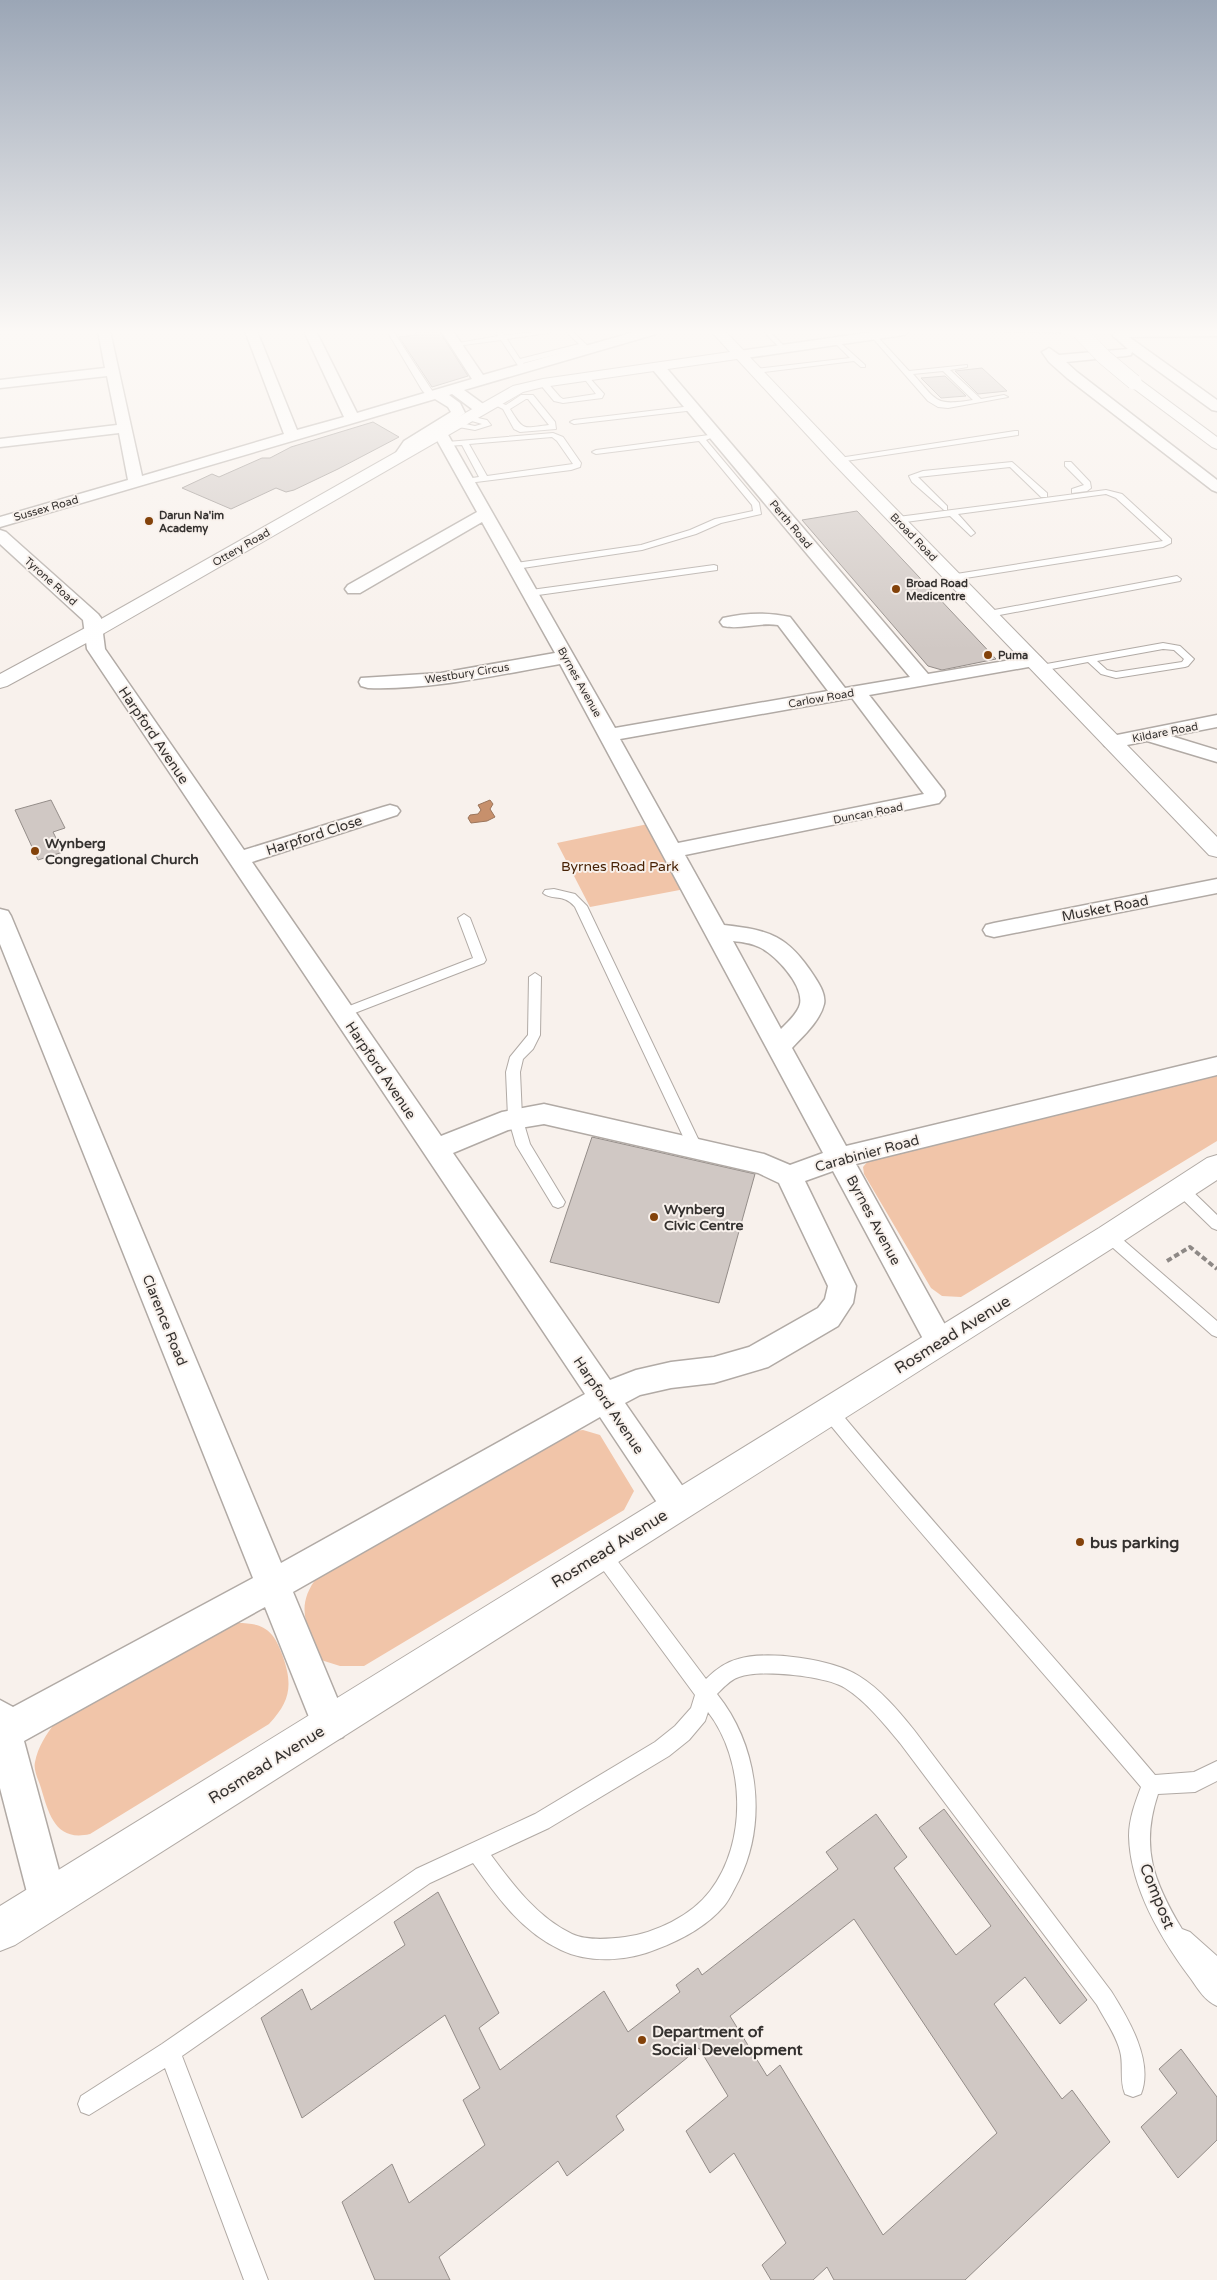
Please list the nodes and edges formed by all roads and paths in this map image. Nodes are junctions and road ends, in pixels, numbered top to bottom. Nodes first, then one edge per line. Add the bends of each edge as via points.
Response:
1 (47, 437) edge
2 (127, 437) edge
3 (284, 437) edge
4 (436, 437) edge
5 (469, 437) edge
6 (557, 437) edge
7 (706, 437) edge
8 (709, 437) joint
9 (818, 437) edge
10 (992, 437) edge
11 (1153, 437) edge
12 (0, 443) edge
13 (596, 452) dead end
14 (839, 460) junction
15 (1068, 464) dead end
16 (476, 480) junction
17 (136, 481) junction
18 (1217, 487) edge
19 (1044, 494) junction
20 (948, 511) junction
21 (486, 513) junction
22 (896, 518) junction
23 (0, 522) edge
24 (971, 532) dead end
25 (0, 535) edge
26 (516, 566) junction
27 (714, 568) dead end
28 (953, 577) junction
29 (1177, 579) dead end
30 (354, 589) dead end
31 (531, 593) junction
32 (989, 614) junction
33 (729, 622) dead end
34 (94, 631) junction
35 (566, 657) junction
36 (1090, 659) junction
37 (1038, 664) junction
38 (923, 680) junction
39 (0, 682) edge
40 (368, 682) dead end
41 (848, 694) junction
42 (1217, 721) edge
43 (608, 735) junction
44 (1150, 735) junction
45 (1112, 742) junction
46 (1217, 756) edge
47 (390, 811) dead end
48 (1217, 850) edge
49 (672, 851) junction
50 (238, 859) junction
51 (1217, 886) edge
52 (548, 893) dead end
53 (0, 916) edge
54 (464, 918) dead end
55 (994, 930) dead end
56 (717, 932) junction
57 (535, 976) dead end
58 (343, 1013) junction
59 (779, 1046) junction
60 (1217, 1066) edge
61 (515, 1117) junction
62 (695, 1147) junction
63 (436, 1149) junction
64 (840, 1158) junction
65 (1217, 1166) edge
66 (789, 1176) junction
67 (1181, 1189) junction
68 (558, 1202) dead end
69 (1217, 1224) edge
70 (1109, 1236) junction
71 (1217, 1269) edge
72 (1150, 1272) junction
73 (1217, 1330) edge
74 (939, 1342) junction
75 (606, 1400) junction
76 (829, 1411) junction
77 (677, 1505) junction
78 (601, 1553) junction
79 (273, 1584) junction
80 (705, 1693) junction
81 (330, 1724) junction
82 (1, 1728) edge
83 (1217, 1770) edge
84 (1151, 1784) junction
85 (476, 1850) junction
86 (48, 1900) junction
87 (1165, 1922) junction
88 (0, 1930) edge
89 (1217, 1967) edge
90 (1217, 1994) edge
91 (170, 2052) junction
92 (1133, 2086) dead end
93 (89, 2104) dead end
94 (256, 2280) edge

1 - 12 street
2 - 17 street
3 - 17 street, Sussex Road
4 - 34 street, Ottery Road
5 - 16 street, Byrnes Avenue
6 - 16 lane via 577,465
7 - 13 lane
8 - 26 lane via 758,512 718,521 642,548
8 - 38 street, Perth Road
9 - 14 street, Broad Road
10 - 14 lane
11 - 18 street
14 - 22 street, Broad Road
15 - 19 lane via 1088,486 1084,490
16 - 21 street, Byrnes Avenue
17 - 23 street, Sussex Road
19 - 20 lane
19 - 20 lane via 1016,465 1009,463 914,476
20 - 22 lane
20 - 24 lane
20 - 28 lane via 1106,492 1119,496 1168,541
21 - 26 street, Byrnes Avenue
21 - 30 street
22 - 28 street, Broad Road
25 - 34 street, Tyrone Road via 92,618
26 - 31 street, Byrnes Avenue
27 - 31 lane
28 - 32 street, Broad Road
29 - 32 lane
31 - 35 street, Byrnes Avenue
32 - 37 street, Broad Road
33 - 41 street, Duncan Road via 766,618 784,622
34 - 39 street, Ottery Road
34 - 50 street, Harpford Avenue via 96,648
35 - 40 street, Westbury Circus via 429,680
35 - 43 street, Byrnes Avenue
36 - 36 lane via 1163,646 1177,648 1189,660 1185,664 1116,675 1104,672
36 - 37 lane
37 - 38 street, Carlow Road
37 - 45 street, Broad Road
38 - 41 street, Carlow Road
41 - 43 street, Carlow Road
41 - 49 street, Duncan Road via 934,791 932,799
42 - 44 street, Kildare Road
43 - 49 street, Byrnes Avenue
44 - 45 street, Kildare Road
44 - 46 street
45 - 48 street, Broad Road
47 - 50 street, Harpford Close
49 - 56 street, Byrnes Avenue
50 - 58 street, Harpford Avenue
51 - 55 street, Musket Road
52 - 62 lane via 566,894 581,906
53 - 79 street, Clarence Road
54 - 58 lane via 480,960
56 - 59 street, Byrnes Avenue
56 - 59 street via 765,940 781,948 792,959 810,990 812,1004 808,1013
57 - 61 lane via 534,1035 517,1057 513,1072
58 - 63 street, Harpford Avenue
59 - 64 street, Byrnes Avenue
60 - 64 street, Carabinier Road
61 - 62 street via 531,1114 558,1116
61 - 63 street
61 - 68 lane via 523,1145
62 - 66 street via 764,1164
63 - 75 street, Harpford Avenue
64 - 66 street, Carabinier Road
64 - 74 street, Byrnes Avenue
65 - 67 street, Rosmead Avenue
66 - 75 street via 840,1277 842,1295 835,1311 757,1358 714,1370 636,1383
67 - 69 lane
67 - 70 street, Rosmead Avenue
70 - 72 lane
70 - 74 street, Rosmead Avenue
71 - 72 path via 1190,1247
72 - 73 lane
74 - 76 street, Rosmead Avenue
75 - 77 street, Harpford Avenue
75 - 79 street
76 - 77 street, Rosmead Avenue
76 - 84 lane
77 - 78 street, Rosmead Avenue
78 - 80 lane
78 - 81 street, Rosmead Avenue
79 - 81 street, Clarence Road
79 - 82 street
80 - 85 lane via 698,1714 682,1733 662,1748 542,1821
80 - 85 lane via 723,1717 738,1751 745,1788 747,1828 737,1866 717,1899 672,1934 636,1947 605,1949 570,1944 531,1920
80 - 92 lane via 724,1674 755,1666 820,1670 850,1681 877,1702 1104,1998 1131,2052
81 - 86 street, Rosmead Avenue
82 - 86 street
83 - 84 lane via 1195,1782
84 - 87 lane, Compost via 1142,1811 1139,1837 1145,1873
85 - 91 lane via 423,1876
86 - 88 street, Rosmead Avenue
87 - 89 lane
87 - 90 lane, Compost
91 - 93 lane
91 - 94 lane

